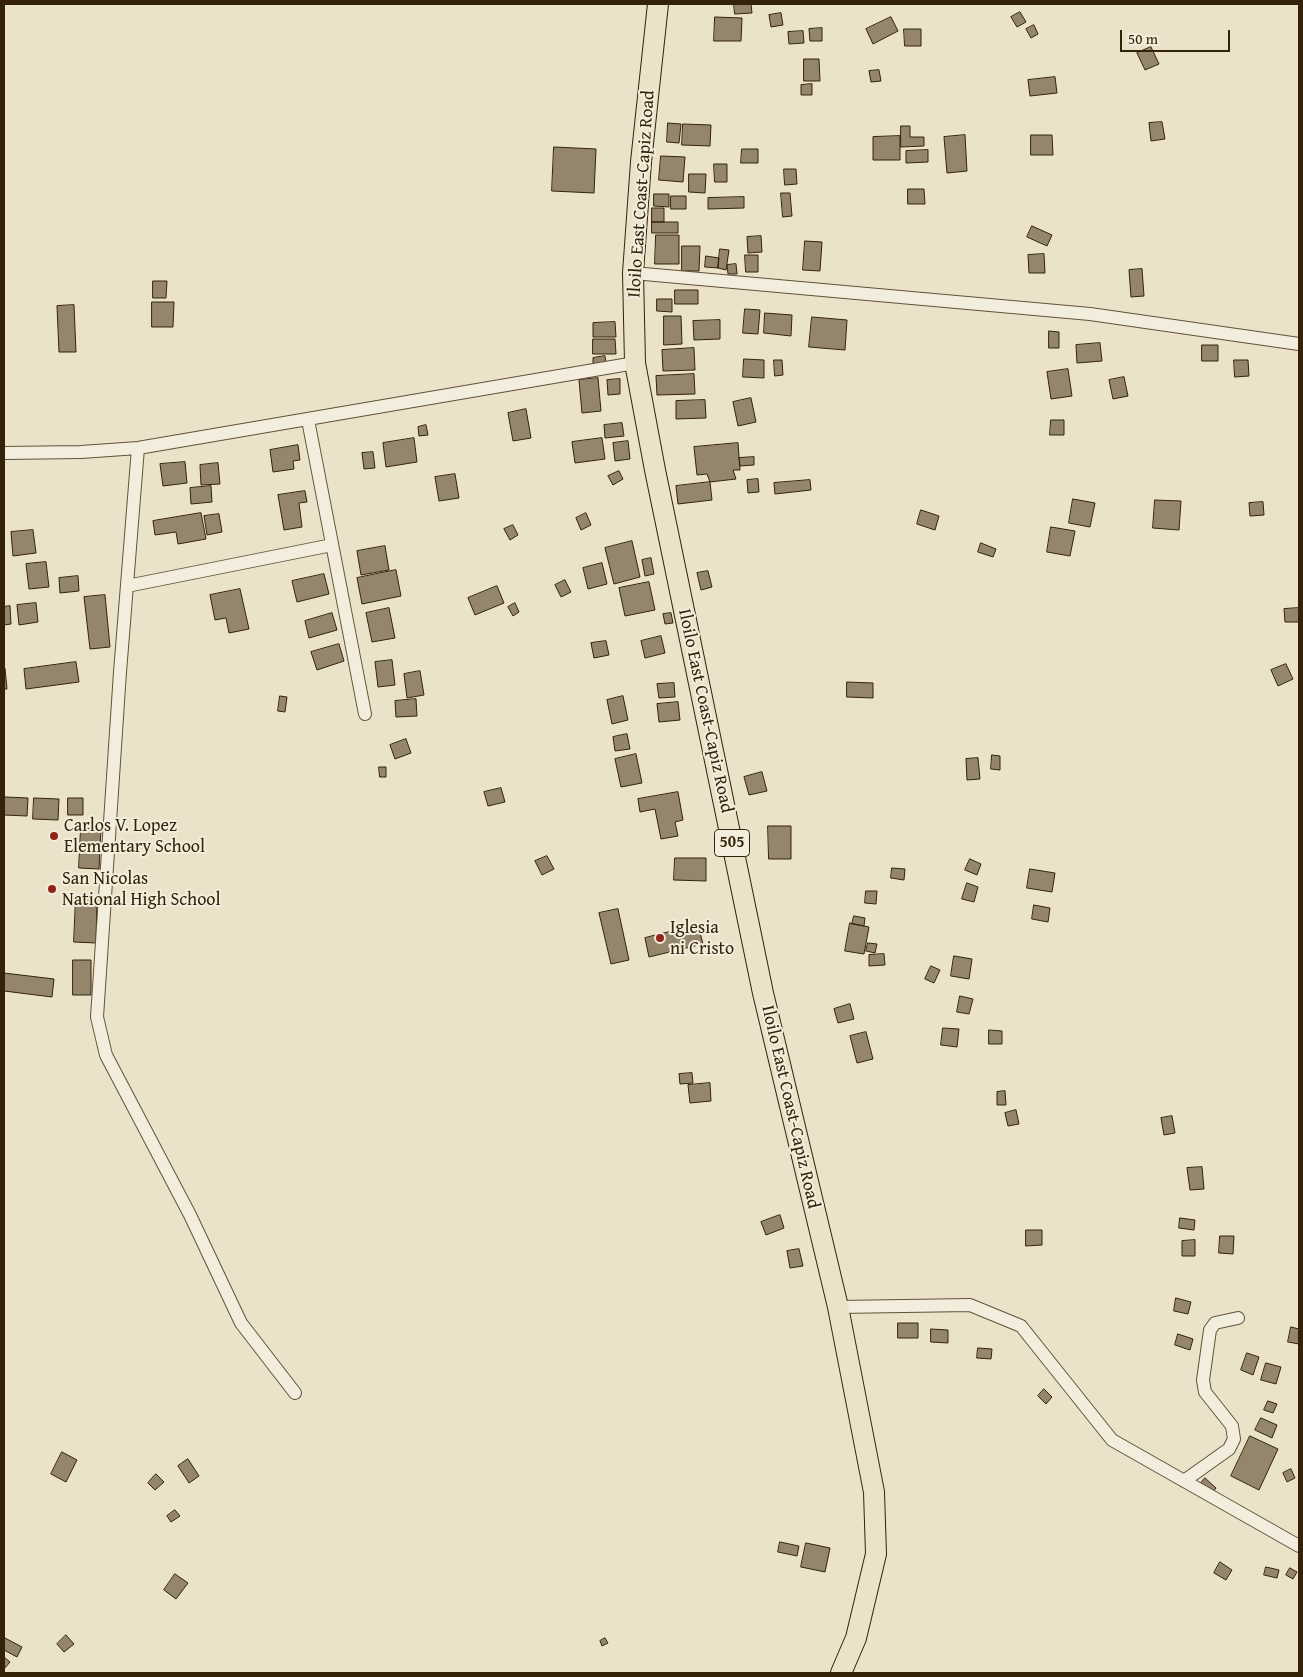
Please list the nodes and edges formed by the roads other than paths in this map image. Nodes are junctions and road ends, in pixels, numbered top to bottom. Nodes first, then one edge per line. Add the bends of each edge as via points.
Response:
1 (658, 4) edge
2 (633, 273) junction
3 (1299, 344) edge
4 (635, 364) junction
5 (308, 420) junction
6 (138, 448) junction
7 (4, 453) edge
8 (332, 545) junction
9 (127, 586) junction
10 (365, 714) dead end
11 (838, 1307) junction
12 (1238, 1318) dead end
13 (295, 1393) dead end
14 (1184, 1481) junction
15 (1299, 1546) edge
16 (841, 1673) edge

1 - 2 main road, Iloilo East Coast-Capiz Road / 505
2 - 3 street via 1090,314
2 - 4 main road, Iloilo East Coast-Capiz Road / 505
4 - 5 street
4 - 11 main road, Iloilo East Coast-Capiz Road / 505 via 763,993
5 - 6 street
5 - 8 street
6 - 7 street
6 - 9 street
8 - 9 street
8 - 10 street
9 - 13 street via 97,1017 106,1054 190,1215 241,1323
11 - 14 street via 970,1305 1021,1326 1112,1440
11 - 16 main road, Iloilo East Coast-Capiz Road / 505 via 874,1492 876,1554 856,1638
12 - 14 street via 1214,1323 1210,1330 1203,1380 1205,1392 1232,1426 1234,1439 1229,1449
14 - 15 street

